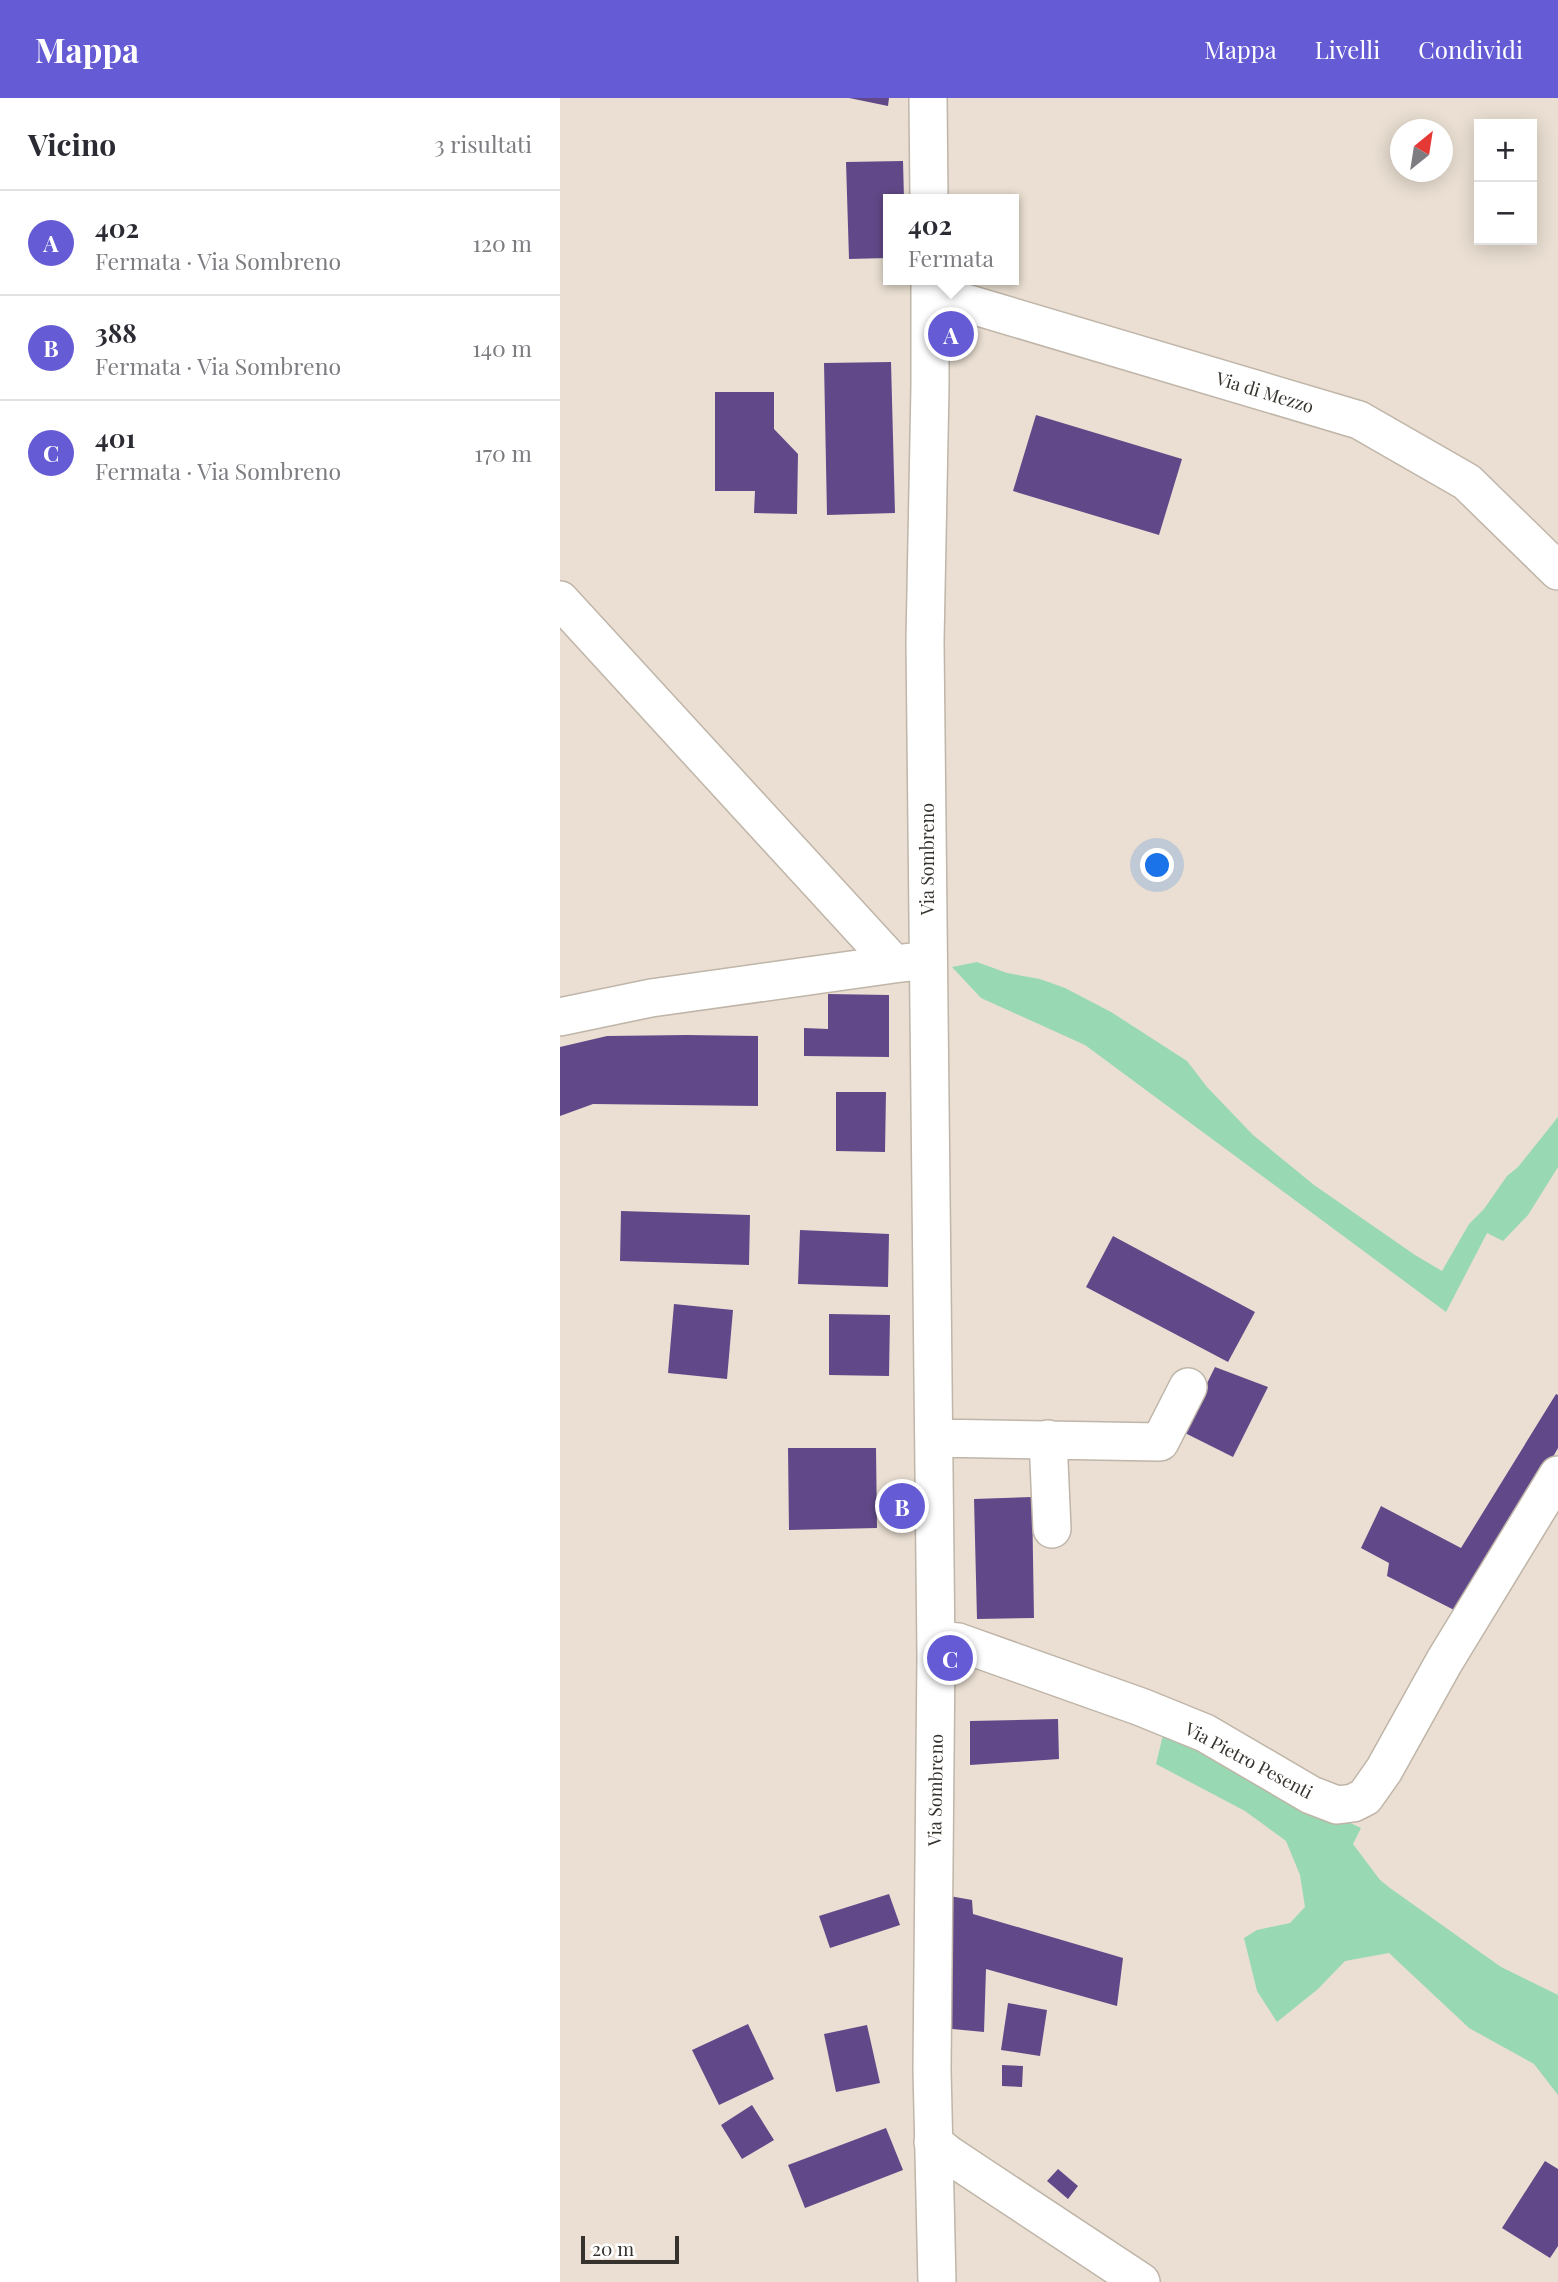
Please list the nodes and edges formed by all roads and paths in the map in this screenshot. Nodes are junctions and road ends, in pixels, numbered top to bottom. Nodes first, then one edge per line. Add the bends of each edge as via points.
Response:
1 (928, 98) edge
2 (929, 194) edge
3 (930, 285) edge
4 (1558, 571) edge
5 (560, 600) edge
6 (911, 962) junction
7 (560, 1017) edge
8 (1188, 1387) dead end
9 (934, 1438) junction
10 (1048, 1439) junction
11 (1558, 1475) edge
12 (1052, 1528) dead end
13 (936, 1640) junction
14 (933, 2142) junction
15 (937, 2282) edge
16 (1141, 2282) edge

1 - 2 street
3 - 4 street, Via di Mezzo via 1359,420 1467,482
3 - 6 street, Via Sombreno via 925,642
5 - 6 street
6 - 7 street via 651,998
6 - 9 street, Via Sombreno
8 - 10 street via 1160,1442
9 - 10 street
9 - 13 street, Via Sombreno
10 - 12 street
11 - 13 street, Via Pietro Pesenti via 1384,1770 1365,1797 1353,1803 1337,1805 1311,1795 1205,1733 1141,1707 958,1642
13 - 14 street, Via Sombreno
14 - 15 street, Via Sombreno
14 - 16 street

